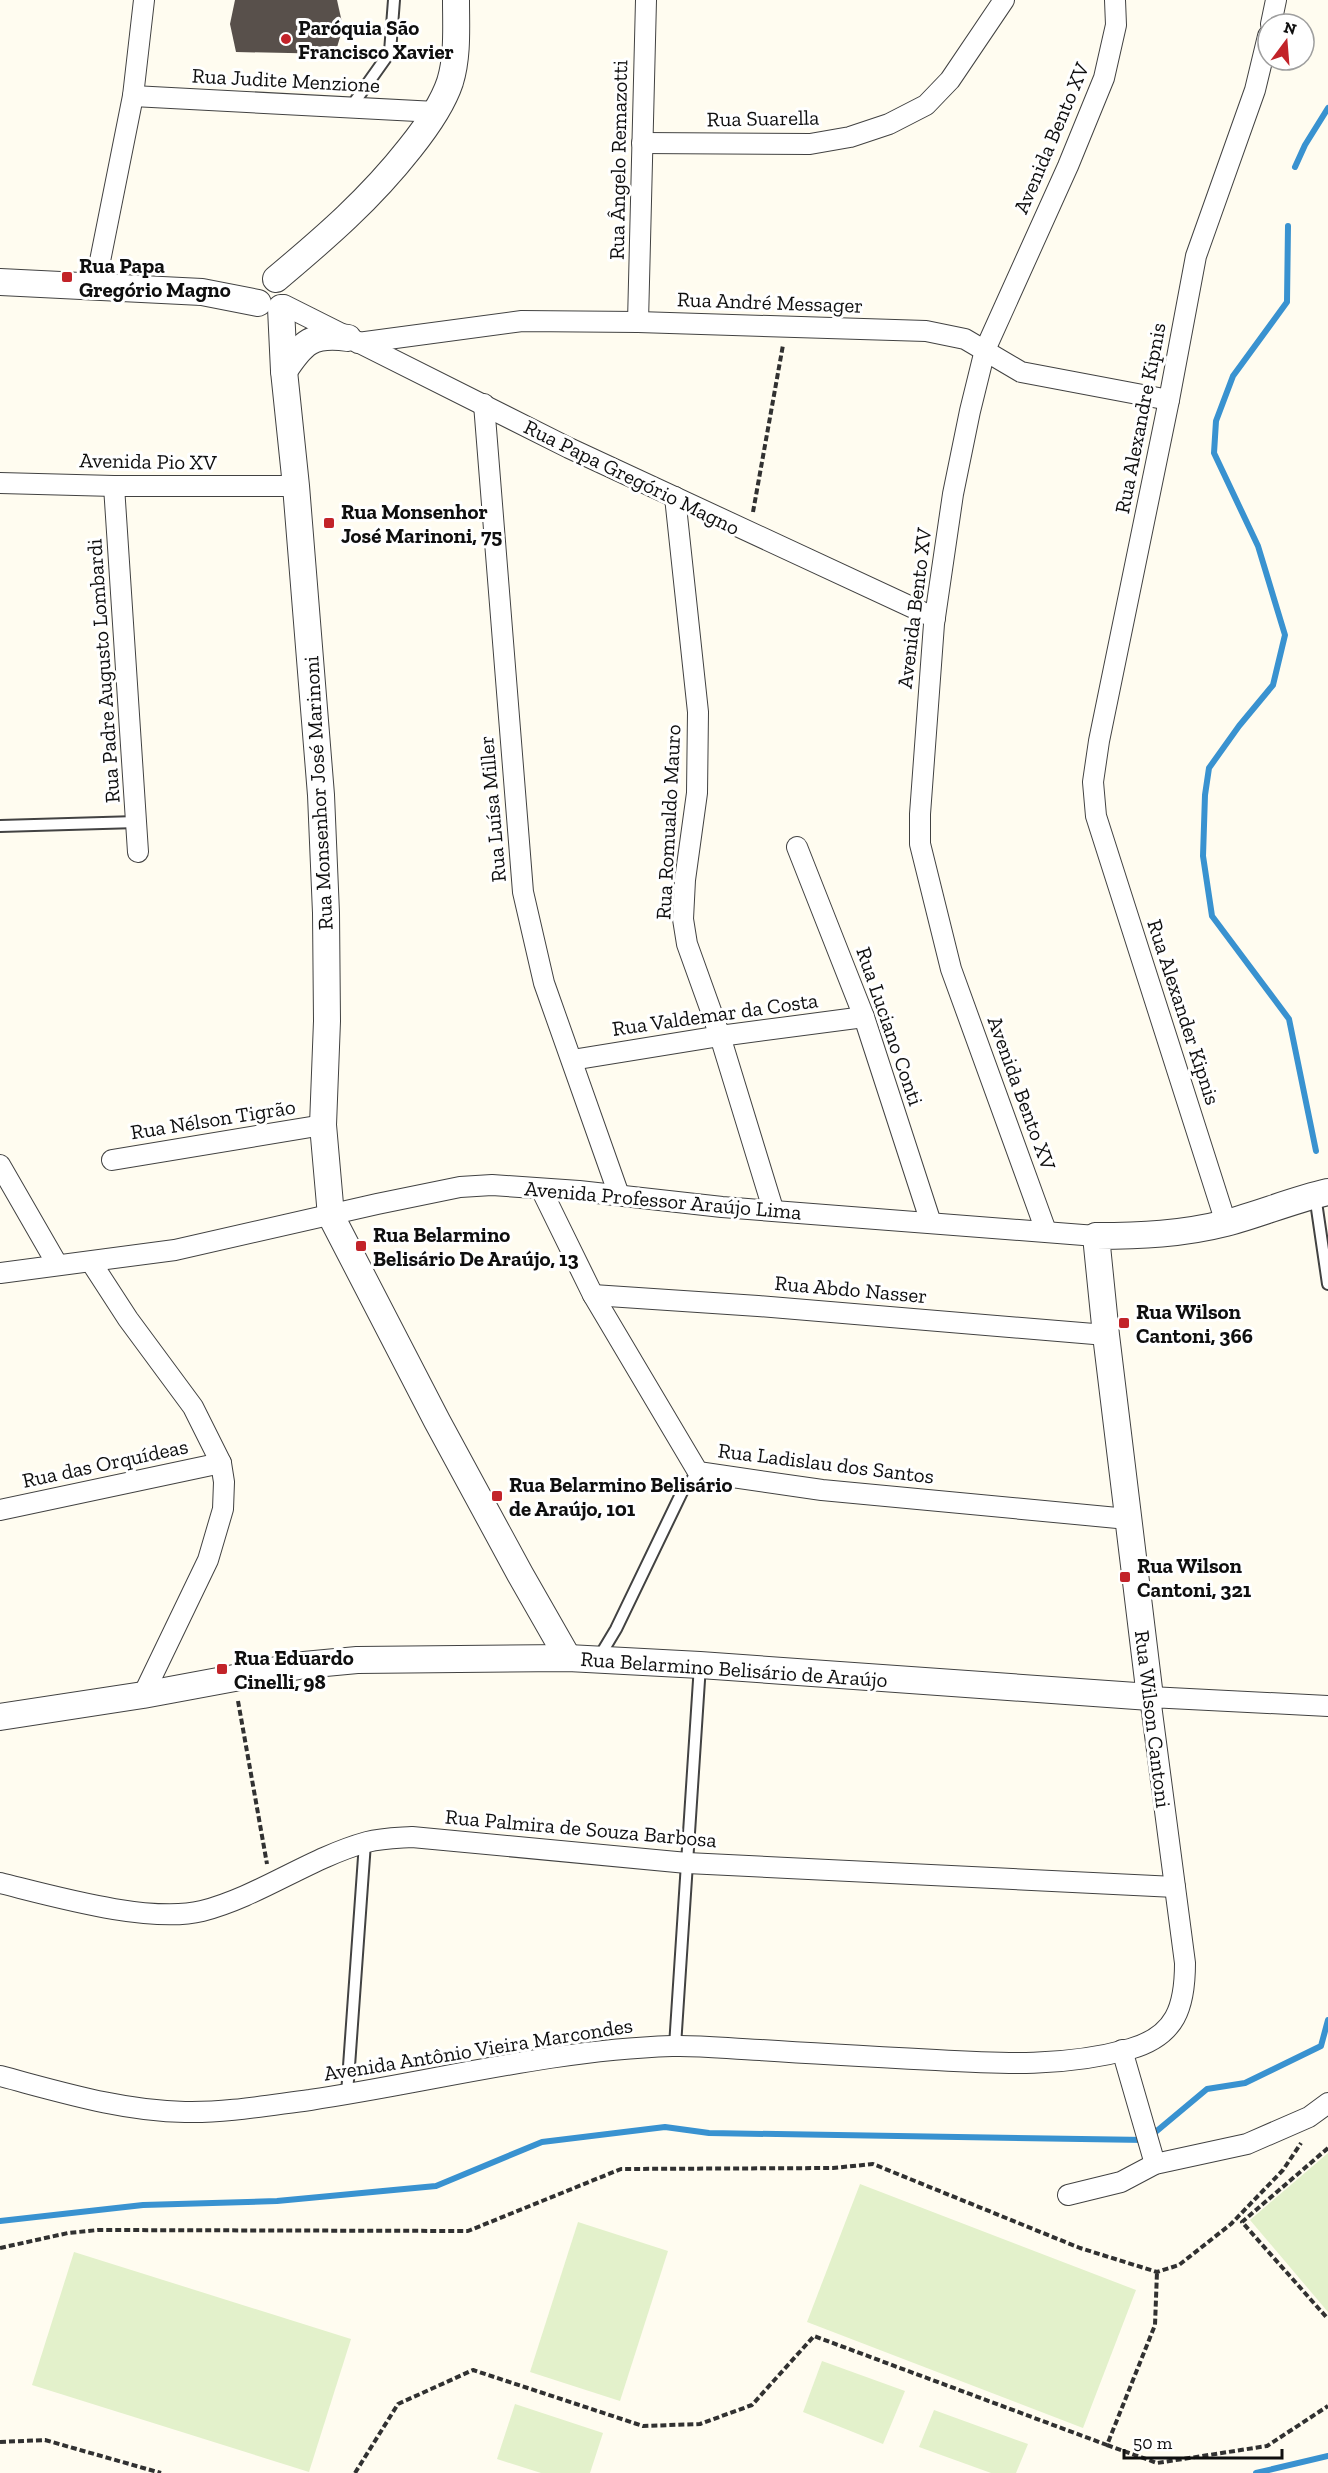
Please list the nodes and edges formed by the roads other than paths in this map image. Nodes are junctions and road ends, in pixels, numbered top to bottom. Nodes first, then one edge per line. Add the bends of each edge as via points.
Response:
1 (144, 0) edge
2 (394, 0) edge
3 (456, 0) edge
4 (646, 0) edge
5 (1004, 0) edge
6 (1115, 0) edge
7 (1259, 72) edge
8 (133, 96) junction
9 (351, 107) junction
10 (436, 112) junction
11 (642, 143) junction
12 (0, 282) edge
13 (95, 286) junction
14 (275, 297) junction
15 (638, 322) junction
16 (346, 337) junction
17 (985, 350) junction
18 (284, 371) junction
19 (1169, 400) junction
20 (484, 404) junction
21 (0, 483) edge
22 (114, 486) junction
23 (296, 486) junction
24 (675, 497) junction
25 (935, 618) junction
26 (1096, 816) joint
27 (137, 822) junction
28 (0, 826) edge
29 (797, 847) dead end
30 (138, 852) dead end
31 (864, 1017) junction
32 (720, 1036) junction
33 (572, 1060) junction
34 (322, 1125) junction
35 (112, 1160) dead end
36 (0, 1166) edge
37 (541, 1189) junction
38 (1322, 1193) edge
39 (619, 1195) junction
40 (773, 1209) junction
41 (331, 1216) junction
42 (931, 1223) junction
43 (1226, 1223) junction
44 (1046, 1231) junction
45 (1096, 1236) junction
46 (91, 1262) junction
47 (57, 1264) junction
48 (0, 1273) edge
49 (1328, 1284) edge
50 (593, 1295) junction
51 (1106, 1335) junction
52 (221, 1463) junction
53 (698, 1472) junction
54 (0, 1510) edge
55 (1128, 1519) junction
56 (568, 1658) junction
57 (597, 1660) junction
58 (700, 1665) junction
59 (143, 1695) junction
60 (1150, 1697) junction
61 (1328, 1706) edge
62 (0, 1717) edge
63 (365, 1843) junction
64 (687, 1863) junction
65 (0, 1883) edge
66 (1175, 1887) junction
67 (1185, 1988) joint
68 (675, 2046) junction
69 (1122, 2050) junction
70 (0, 2076) edge
71 (347, 2094) junction
72 (1328, 2103) edge
73 (1155, 2164) junction
74 (1068, 2195) dead end

1 - 8 street
2 - 9 lane via 390,52
3 - 10 street via 450,82
4 - 11 street, Rua Ângelo Remazotti
5 - 11 street, Rua Suarella via 951,80 926,105 890,124 810,144
6 - 17 street, Avenida Bento XV via 1116,25 1104,78
7 - 19 street, Rua Alexandre Kipnis via 1196,256
8 - 9 street, Rua Judite Menzione
8 - 13 street
9 - 10 street, Rua Judite Menzione
10 - 14 street via 396,166 325,238
11 - 15 street, Rua Ângelo Remazotti
12 - 13 street
13 - 14 street
14 - 16 street, Rua Papa Gregório Magno
14 - 18 street, Rua Monsenhor José Marinoni
15 - 16 street, Rua André Messager via 522,321
15 - 17 street, Rua André Messager via 926,331 964,339
16 - 18 street via 322,336 307,341
16 - 20 street, Rua Papa Gregório Magno
17 - 19 street, Rua André Messager via 1031,374
17 - 25 street, Avenida Bento XV via 953,494
18 - 23 street, Rua Monsenhor José Marinoni
19 - 26 street, Rua Alexandre Kipnis via 1099,741 1093,782
20 - 24 street, Rua Papa Gregório Magno
20 - 33 street, Rua Luísa Miller via 523,892 544,983
21 - 22 street, Avenida Pio XV
22 - 23 street, Avenida Pio XV
22 - 27 street, Rua Padre Augusto Lombardi
23 - 34 street, Rua Monsenhor José Marinoni via 324,879 327,1021
24 - 25 street, Rua Papa Gregório Magno
24 - 32 street, Rua Romualdo Mauro via 698,712 696,793 683,919 687,944
25 - 44 street, Avenida Bento XV via 920,844 951,969
26 - 43 street, Rua Alexander Kipnis
27 - 28 lane
27 - 30 street, Rua Padre Augusto Lombardi
29 - 31 street, Rua Luciano Conti
31 - 32 street, Rua Valdemar da Costa
31 - 42 street, Rua Luciano Conti
32 - 33 street, Rua Valdemar da Costa
32 - 40 street, Rua Romualdo Mauro
33 - 39 street, Rua Luísa Miller
34 - 35 street, Rua Nélson Tigrão
34 - 41 street, Rua Monsenhor José Marinoni
36 - 47 street
37 - 39 street, Avenida Professor Araújo Lima
37 - 41 street, Avenida Professor Araújo Lima via 492,1185 460,1188
37 - 50 street, Rua Ladislau dos Santos
38 - 43 street, Avenida Professor Araújo Lima
38 - 49 lane
39 - 40 street, Avenida Professor Araújo Lima
40 - 42 street, Avenida Professor Araújo Lima
41 - 46 street, Avenida Professor Araújo Lima via 175,1250
41 - 56 street, Rua Belarmino Belisário de Araújo via 514,1565
42 - 44 street, Avenida Professor Araújo Lima
43 - 45 street, Avenida Professor Araújo Lima via 1150,1236
44 - 45 street, Avenida Professor Araújo Lima
45 - 51 street, Rua Wilson Cantoni
46 - 47 street, Avenida Professor Araújo Lima
46 - 52 street via 193,1407
47 - 48 street, Avenida Professor Araújo Lima
50 - 51 street, Rua Abdo Nasser
50 - 53 street, Rua Ladislau dos Santos
51 - 55 street, Rua Wilson Cantoni
52 - 54 street, Rua das Orquídeas
52 - 59 street via 223,1509 216,1536
53 - 55 street, Rua Ladislau dos Santos via 822,1490
53 - 57 lane via 682,1492
55 - 60 street, Rua Wilson Cantoni
56 - 57 street, Rua Belarmino Belisário de Araújo
56 - 59 street via 357,1660 304,1665
57 - 58 street, Rua Belarmino Belisário de Araújo
58 - 60 street, Rua Belarmino Belisário de Araújo
58 - 64 lane
59 - 62 street
60 - 61 street, Rua Belarmino Belisário de Araújo
60 - 66 street, Rua Wilson Cantoni
63 - 64 street, Rua Palmira de Souza Barbosa via 412,1837 446,1839
63 - 65 street, Rua Palmira de Souza Barbosa via 202,1911 172,1915 81,1902
63 - 71 lane
64 - 66 street, Rua Palmira de Souza Barbosa
64 - 68 lane
66 - 67 street, Rua Wilson Cantoni
67 - 69 street, Avenida Antônio Vieira Marcondes via 1172,2026 1153,2039
68 - 69 street, Avenida Antônio Vieira Marcondes via 1011,2065 1088,2058
68 - 71 street, Avenida Antônio Vieira Marcondes via 605,2050
69 - 73 street
70 - 71 street, Avenida Antônio Vieira Marcondes via 147,2110 188,2112
72 - 73 street via 1309,2117 1246,2144
73 - 74 street via 1121,2182

